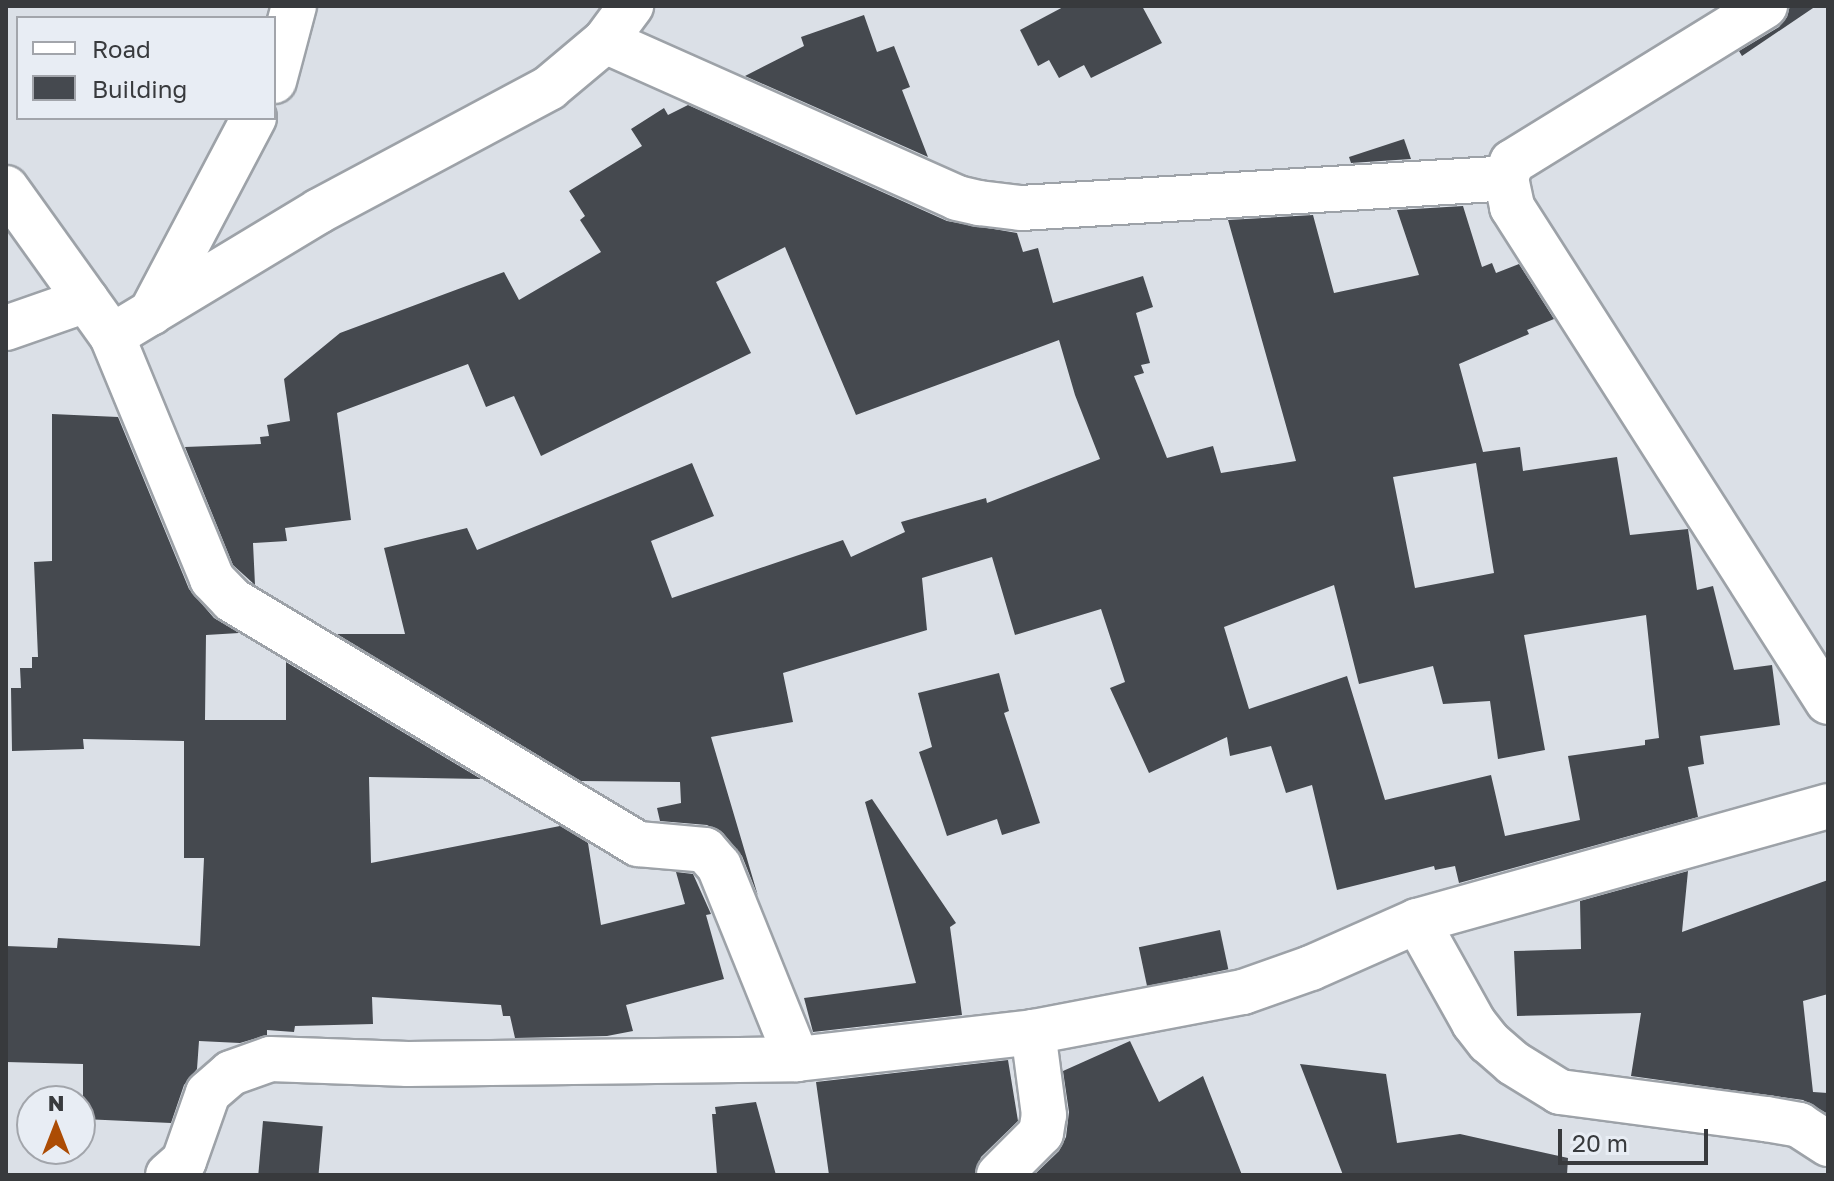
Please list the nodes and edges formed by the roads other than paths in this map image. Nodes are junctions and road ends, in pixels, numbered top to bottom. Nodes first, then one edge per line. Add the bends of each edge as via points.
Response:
1 (294, 6) edge
2 (631, 6) edge
3 (1765, 6) edge
4 (605, 41) junction
5 (276, 74) edge
6 (253, 120) edge
7 (1506, 178) junction
8 (6, 188) edge
9 (86, 300) junction
10 (151, 313) junction
11 (6, 328) edge
12 (112, 336) junction
13 (1828, 702) edge
14 (1828, 806) edge
15 (1417, 921) junction
16 (1033, 1032) junction
17 (797, 1059) junction
18 (1828, 1144) edge
19 (168, 1175) edge
20 (999, 1175) edge

1 - 5 street
2 - 4 street
3 - 7 street via 1512,162
4 - 7 street via 957,198 979,203 1021,208
4 - 10 street via 549,88 319,211
6 - 10 street
7 - 13 street via 1512,207
8 - 9 street
9 - 11 street
9 - 12 street
10 - 12 street
12 - 17 street via 212,579 232,600 638,844 705,850 719,866
14 - 15 street
15 - 16 street via 1243,992
15 - 18 street via 1489,1042 1560,1092 1799,1125
16 - 17 street
16 - 20 street via 1044,1115 1041,1133
17 - 19 street via 408,1064 270,1059 231,1073 208,1093 184,1161

